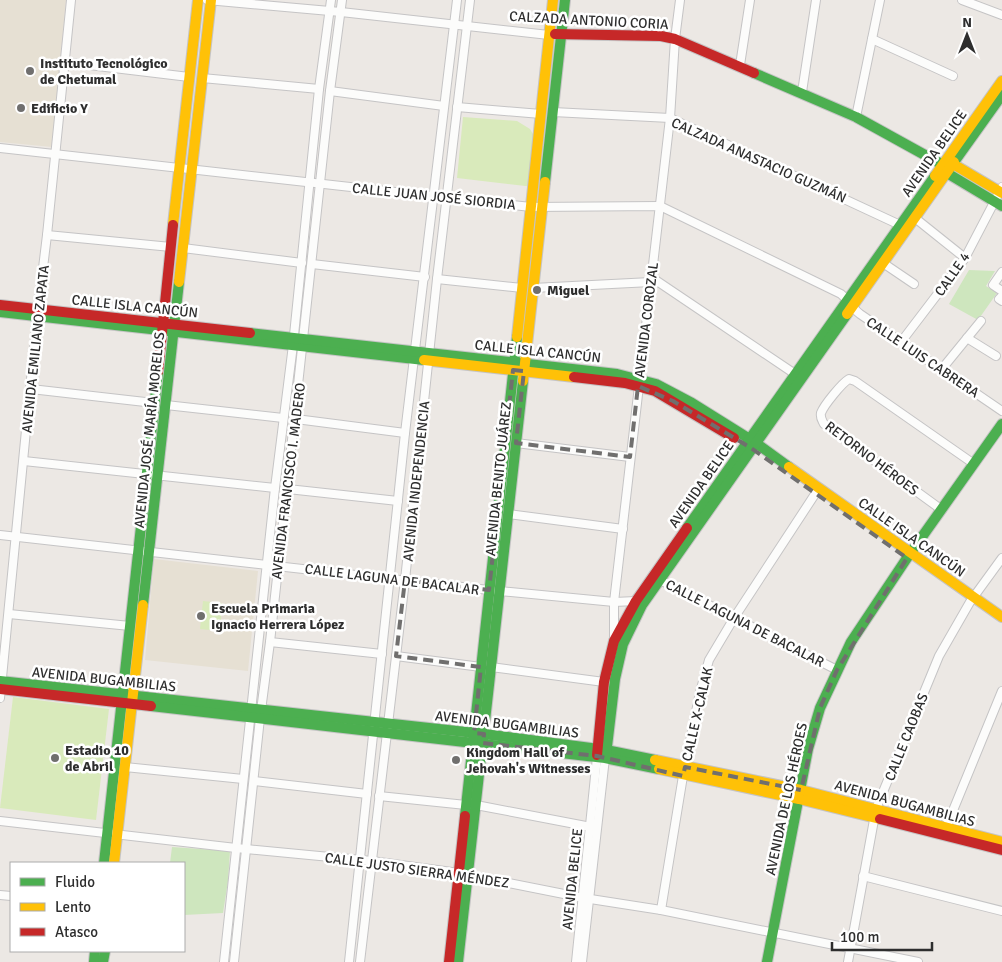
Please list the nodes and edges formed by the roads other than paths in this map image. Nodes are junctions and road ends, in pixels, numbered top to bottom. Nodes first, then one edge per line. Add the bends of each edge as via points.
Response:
1 (71, 0) edge
2 (198, 0) edge
3 (210, 0) edge
4 (330, 0) edge
5 (342, 0) edge
6 (457, 0) edge
7 (470, 0) edge
8 (553, 0) edge
9 (566, 0) edge
10 (680, 0) edge
11 (750, 0) edge
12 (816, 0) edge
13 (880, 0) edge
14 (966, 1) edge
15 (329, 11) junction
16 (341, 12) junction
17 (1002, 15) edge
18 (454, 24) junction
19 (466, 26) junction
20 (562, 34) junction
21 (549, 35) junction
22 (676, 38) junction
23 (872, 39) junction
24 (64, 62) junction
25 (740, 65) junction
26 (953, 76) dead end
27 (189, 77) junction
28 (202, 78) junction
29 (1002, 81) edge
30 (319, 89) junction
31 (330, 91) junction
32 (802, 92) junction
33 (1002, 95) edge
34 (444, 106) junction
35 (457, 107) junction
36 (553, 112) junction
37 (541, 114) junction
38 (856, 117) junction
39 (670, 118) junction
40 (0, 148) edge
41 (54, 154) junction
42 (948, 167) junction
43 (180, 168) junction
44 (192, 170) junction
45 (310, 183) junction
46 (320, 184) junction
47 (1001, 191) edge
48 (433, 196) junction
49 (447, 197) junction
50 (998, 204) edge
51 (531, 206) junction
52 (660, 206) junction
53 (542, 207) junction
54 (915, 218) junction
55 (900, 225) junction
56 (47, 235) junction
57 (171, 247) junction
58 (183, 248) junction
59 (965, 258) junction
60 (302, 263) junction
61 (883, 263) junction
62 (312, 264) junction
63 (1002, 272) edge
64 (424, 277) junction
65 (437, 279) junction
66 (651, 280) junction
67 (914, 284) dead end
68 (522, 288) junction
69 (534, 288) junction
70 (1002, 291) edge
71 (1002, 296) edge
72 (1002, 301) edge
73 (849, 304) junction
74 (0, 305) edge
75 (0, 312) edge
76 (38, 313) junction
77 (981, 321) dead end
78 (162, 327) junction
79 (174, 328) junction
80 (967, 338) junction
81 (299, 342) junction
82 (901, 342) junction
83 (415, 355) junction
84 (996, 356) dead end
85 (430, 357) junction
86 (513, 366) junction
87 (524, 368) junction
88 (941, 370) junction
89 (795, 374) junction
90 (639, 382) junction
91 (31, 389) junction
92 (154, 403) junction
93 (166, 405) junction
94 (1002, 411) edge
95 (283, 418) junction
96 (296, 419) junction
97 (1002, 424) edge
98 (405, 433) junction
99 (516, 443) junction
100 (750, 444) junction
101 (630, 457) junction
102 (24, 461) junction
103 (974, 464) junction
104 (146, 474) junction
105 (158, 476) junction
106 (275, 488) junction
107 (288, 489) junction
108 (817, 491) junction
109 (398, 502) junction
110 (942, 510) junction
111 (508, 514) junction
112 (623, 529) junction
113 (0, 535) edge
114 (16, 536) junction
115 (138, 551) junction
116 (149, 552) junction
117 (909, 556) junction
118 (1002, 558) edge
119 (267, 564) junction
120 (278, 566) junction
121 (390, 579) junction
122 (657, 579) junction
123 (405, 580) junction
124 (494, 590) junction
125 (972, 600) junction
126 (636, 601) junction
127 (614, 602) junction
128 (9, 614) junction
129 (1002, 617) edge
130 (734, 618) junction
131 (1002, 625) edge
132 (130, 626) junction
133 (614, 641) junction
134 (270, 642) junction
135 (382, 654) junction
136 (396, 656) junction
137 (486, 667) junction
138 (837, 670) junction
139 (604, 682) junction
140 (0, 688) edge
141 (1002, 691) edge
142 (127, 699) junction
143 (256, 713) junction
144 (375, 726) junction
145 (387, 728) junction
146 (478, 738) junction
147 (602, 754) junction
148 (125, 767) junction
149 (684, 771) junction
150 (243, 779) junction
151 (254, 782) junction
152 (367, 794) junction
153 (800, 794) junction
154 (379, 796) junction
155 (471, 805) junction
156 (876, 813) junction
157 (0, 821) edge
158 (591, 827) junction
159 (945, 831) junction
160 (113, 833) junction
161 (1002, 842) edge
162 (236, 848) junction
163 (246, 848) junction
164 (1002, 850) edge
165 (360, 860) junction
166 (372, 861) junction
167 (104, 862) edge
168 (114, 862) edge
169 (463, 874) junction
170 (863, 876) junction
171 (587, 899) junction
172 (661, 910) junction
173 (1002, 911) edge
174 (773, 933) junction
175 (850, 949) junction
176 (224, 962) edge
177 (234, 962) edge
178 (349, 962) edge
179 (360, 962) edge
180 (449, 962) edge
181 (458, 962) edge
182 (576, 962) edge
183 (582, 962) edge
184 (767, 962) edge
185 (848, 962) edge
186 (918, 962) edge

1 - 24 street, AVENIDA EMILIANO ZAPATA
2 - 27 main road, AVENIDA JOSÉ MARÍA MORELOS
3 - 15 street, CALZADA ANTONIO CORIA
3 - 28 main road, AVENIDA JOSÉ MARÍA MORELOS
4 - 15 street, AVENIDA FRANCISCO I. MADERO
5 - 16 street, AVENIDA FRANCISCO I. MADERO
6 - 18 street, AVENIDA INDEPENDENCIA
7 - 19 street, AVENIDA INDEPENDENCIA
8 - 21 main road, AVENIDA BENITO JUÁREZ
9 - 20 main road, AVENIDA BENITO JUÁREZ
10 - 22 street, AVENIDA COROZAL
11 - 25 street
12 - 32 street
13 - 23 street
14 - 17 street
15 - 16 street, CALZADA ANTONIO CORIA
15 - 30 street, AVENIDA FRANCISCO I. MADERO
16 - 18 street, CALZADA ANTONIO CORIA
16 - 31 street, AVENIDA FRANCISCO I. MADERO
18 - 19 street, CALZADA ANTONIO CORIA
18 - 34 street, AVENIDA INDEPENDENCIA
19 - 21 street, CALZADA ANTONIO CORIA
19 - 35 street, AVENIDA INDEPENDENCIA
20 - 21 main road, CALZADA ANTONIO CORIA
20 - 22 main road, CALZADA ANTONIO CORIA
20 - 36 main road, AVENIDA BENITO JUÁREZ
21 - 37 main road, AVENIDA BENITO JUÁREZ
22 - 25 main road, CALZADA ANTONIO CORIA
22 - 39 street, AVENIDA COROZAL
23 - 26 street
23 - 38 street
24 - 27 street
24 - 41 street, AVENIDA EMILIANO ZAPATA
25 - 32 main road, CALZADA ANTONIO CORIA
27 - 43 main road, AVENIDA JOSÉ MARÍA MORELOS
28 - 30 street
28 - 44 main road, AVENIDA JOSÉ MARÍA MORELOS
29 - 42 main road, AVENIDA BELICE
30 - 45 street, AVENIDA FRANCISCO I. MADERO
31 - 34 street
31 - 46 street, AVENIDA FRANCISCO I. MADERO
32 - 38 main road, CALZADA ANTONIO CORIA
33 - 42 main road, AVENIDA BELICE
34 - 48 street, AVENIDA INDEPENDENCIA
35 - 37 street
35 - 49 street, AVENIDA INDEPENDENCIA
36 - 39 street, CALZADA ANASTACIO GUZMÁN
36 - 53 main road, AVENIDA BENITO JUÁREZ
37 - 51 main road, AVENIDA BENITO JUÁREZ
38 - 42 main road, CALZADA ANTONIO CORIA
39 - 52 street, AVENIDA COROZAL
39 - 55 street, CALZADA ANASTACIO GUZMÁN
40 - 41 street, CALLE JUAN JOSÉ SIORDIA
41 - 43 street, CALLE JUAN JOSÉ SIORDIA
41 - 56 street, AVENIDA EMILIANO ZAPATA
42 - 47 main road
42 - 50 main road
42 - 54 main road, AVENIDA BELICE
42 - 55 main road, AVENIDA BELICE
43 - 44 street, CALLE JUAN JOSÉ SIORDIA
43 - 57 main road, AVENIDA JOSÉ MARÍA MORELOS
44 - 45 street, CALLE JUAN JOSÉ SIORDIA
44 - 58 main road, AVENIDA JOSÉ MARÍA MORELOS
45 - 46 street, CALLE JUAN JOSÉ SIORDIA
45 - 60 street, AVENIDA FRANCISCO I. MADERO
46 - 48 street, CALLE JUAN JOSÉ SIORDIA
46 - 62 street, AVENIDA FRANCISCO I. MADERO
47 - 50 street, CALLE 4
48 - 49 street, CALLE JUAN JOSÉ SIORDIA
48 - 64 street, AVENIDA INDEPENDENCIA
49 - 51 street, CALLE JUAN JOSÉ SIORDIA
49 - 65 street, AVENIDA INDEPENDENCIA
50 - 59 street, CALLE 4 via 983,222
51 - 53 street, CALLE JUAN JOSÉ SIORDIA
51 - 68 main road, AVENIDA BENITO JUÁREZ
52 - 53 street, CALLE JUAN JOSÉ SIORDIA
52 - 66 street, AVENIDA COROZAL
52 - 73 street, CALLE JUAN JOSÉ SIORDIA via 842,294
53 - 69 main road, AVENIDA BENITO JUÁREZ
54 - 59 street
54 - 61 main road, AVENIDA BELICE
55 - 73 main road, AVENIDA BELICE
56 - 57 street
56 - 76 street, AVENIDA EMILIANO ZAPATA
57 - 78 main road, AVENIDA JOSÉ MARÍA MORELOS
58 - 60 street
58 - 79 main road, AVENIDA JOSÉ MARÍA MORELOS
59 - 82 street, CALLE 4
60 - 81 street, AVENIDA FRANCISCO I. MADERO
61 - 67 street
61 - 73 main road, AVENIDA BELICE
62 - 64 street
62 - 81 street, AVENIDA FRANCISCO I. MADERO
63 - 70 street via 993,285
64 - 83 street, AVENIDA INDEPENDENCIA
65 - 68 street
65 - 85 street, AVENIDA INDEPENDENCIA
66 - 69 street
66 - 89 street
66 - 90 street, AVENIDA COROZAL
68 - 86 main road, AVENIDA BENITO JUÁREZ
69 - 87 main road, AVENIDA BENITO JUÁREZ
71 - 72 street via 999,299
73 - 82 street, CALLE LUIS CABRERA
73 - 89 main road, AVENIDA BELICE
73 - 100 main road, AVENIDA BELICE
74 - 76 main road, CALLE ISLA CANCÚN
75 - 76 main road, CALLE ISLA CANCÚN
76 - 78 main road, CALLE ISLA CANCÚN
76 - 91 street, AVENIDA EMILIANO ZAPATA
77 - 80 street
78 - 79 main road, CALLE ISLA CANCÚN
78 - 92 main road, AVENIDA JOSÉ MARÍA MORELOS
79 - 81 main road, CALLE ISLA CANCÚN
79 - 93 main road, AVENIDA JOSÉ MARÍA MORELOS
80 - 84 street
80 - 88 street
81 - 83 main road, CALLE ISLA CANCÚN
81 - 95 street, AVENIDA FRANCISCO I. MADERO
81 - 96 street, AVENIDA FRANCISCO I. MADERO
82 - 88 street, CALLE LUIS CABRERA
83 - 85 main road, CALLE ISLA CANCÚN
83 - 98 street, AVENIDA INDEPENDENCIA
85 - 86 main road, CALLE ISLA CANCÚN
85 - 123 street, AVENIDA INDEPENDENCIA
86 - 87 main road, CALLE ISLA CANCÚN
86 - 124 main road, AVENIDA BENITO JUÁREZ
87 - 90 main road, CALLE ISLA CANCÚN
87 - 99 main road, AVENIDA BENITO JUÁREZ
88 - 94 street, CALLE LUIS CABRERA
89 - 100 main road, AVENIDA BELICE
90 - 100 main road, CALLE ISLA CANCÚN via 656,384 692,403
90 - 101 street, AVENIDA COROZAL
91 - 92 street
91 - 102 street, AVENIDA EMILIANO ZAPATA
92 - 104 main road, AVENIDA JOSÉ MARÍA MORELOS
93 - 95 street
93 - 105 main road, AVENIDA JOSÉ MARÍA MORELOS
95 - 106 street, AVENIDA FRANCISCO I. MADERO
96 - 98 street
96 - 107 street, AVENIDA FRANCISCO I. MADERO
97 - 103 main road, AVENIDA DE LOS HÉROES
98 - 109 street, AVENIDA INDEPENDENCIA
99 - 101 street
99 - 111 main road, AVENIDA BENITO JUÁREZ
100 - 108 main road, CALLE ISLA CANCÚN
100 - 122 main road, AVENIDA BELICE
101 - 112 street, AVENIDA COROZAL
102 - 104 street
102 - 114 street, AVENIDA EMILIANO ZAPATA
103 - 110 main road, AVENIDA DE LOS HÉROES
103 - 110 street, RETORNO HÉROES via 849,378 822,411 824,424
104 - 105 street
104 - 115 main road, AVENIDA JOSÉ MARÍA MORELOS
105 - 106 street
105 - 116 main road, AVENIDA JOSÉ MARÍA MORELOS
106 - 119 street, AVENIDA FRANCISCO I. MADERO
107 - 109 street
107 - 120 street, AVENIDA FRANCISCO I. MADERO
108 - 117 main road, CALLE ISLA CANCÚN
108 - 130 street, CALLE X-CALAK
109 - 121 street, AVENIDA INDEPENDENCIA
110 - 117 main road, AVENIDA DE LOS HÉROES
111 - 112 street
111 - 124 main road, AVENIDA BENITO JUÁREZ
112 - 127 street, AVENIDA COROZAL
113 - 114 street, CALLE LAGUNA DE BACALAR
114 - 115 street, CALLE LAGUNA DE BACALAR
114 - 128 street, AVENIDA EMILIANO ZAPATA
115 - 116 street, CALLE LAGUNA DE BACALAR
115 - 132 main road, AVENIDA JOSÉ MARÍA MORELOS
116 - 119 street, CALLE LAGUNA DE BACALAR
116 - 142 main road, AVENIDA JOSÉ MARÍA MORELOS
117 - 125 main road, CALLE ISLA CANCÚN
117 - 138 main road, AVENIDA DE LOS HÉROES via 851,642
118 - 125 street, CALLE CAOBAS
119 - 120 street, CALLE LAGUNA DE BACALAR
119 - 143 street, AVENIDA FRANCISCO I. MADERO
120 - 121 street, CALLE LAGUNA DE BACALAR
120 - 134 street, AVENIDA FRANCISCO I. MADERO
121 - 123 street, CALLE LAGUNA DE BACALAR
121 - 135 street, AVENIDA INDEPENDENCIA
122 - 126 main road, AVENIDA BELICE
122 - 130 street, CALLE LAGUNA DE BACALAR
122 - 147 main road, AVENIDA BELICE via 623,644
123 - 124 street, CALLE LAGUNA DE BACALAR
123 - 136 street, AVENIDA INDEPENDENCIA
124 - 127 street, CALLE LAGUNA DE BACALAR
124 - 137 main road, AVENIDA BENITO JUÁREZ
125 - 129 main road, CALLE ISLA CANCÚN
125 - 131 main road, CALLE ISLA CANCÚN
125 - 156 street, CALLE CAOBAS via 939,656
126 - 127 street, CALLE LAGUNA DE BACALAR
126 - 133 main road, AVENIDA BELICE
127 - 133 street, AVENIDA COROZAL
128 - 132 street
128 - 140 street, AVENIDA EMILIANO ZAPATA
130 - 138 street, CALLE LAGUNA DE BACALAR
130 - 149 street, CALLE X-CALAK via 704,674
132 - 142 main road, AVENIDA JOSÉ MARÍA MORELOS
133 - 139 main road, AVENIDA BELICE
134 - 135 street
134 - 143 street, AVENIDA FRANCISCO I. MADERO
135 - 144 street, AVENIDA INDEPENDENCIA
136 - 137 street
136 - 145 street, AVENIDA INDEPENDENCIA
137 - 139 street
137 - 146 main road, AVENIDA BENITO JUÁREZ
138 - 153 main road, AVENIDA DE LOS HÉROES via 820,708
139 - 147 main road, AVENIDA BELICE
140 - 142 main road, AVENIDA BUGAMBILIAS
141 - 159 street
142 - 143 main road, AVENIDA BUGAMBILIAS
142 - 148 main road, AVENIDA JOSÉ MARÍA MORELOS
142 - 160 main road, AVENIDA JOSÉ MARÍA MORELOS
143 - 144 main road, AVENIDA BUGAMBILIAS
143 - 150 street, AVENIDA FRANCISCO I. MADERO
143 - 151 street, AVENIDA FRANCISCO I. MADERO
144 - 145 main road, AVENIDA BUGAMBILIAS
144 - 152 street, AVENIDA INDEPENDENCIA
145 - 146 main road, AVENIDA BUGAMBILIAS
145 - 154 street, AVENIDA INDEPENDENCIA
146 - 147 main road, AVENIDA BUGAMBILIAS
146 - 155 main road, AVENIDA BENITO JUÁREZ
147 - 149 main road, AVENIDA BUGAMBILIAS
147 - 158 street, AVENIDA BELICE
147 - 171 street, AVENIDA BELICE
148 - 150 street
148 - 160 main road, AVENIDA JOSÉ MARÍA MORELOS
149 - 153 main road, AVENIDA BUGAMBILIAS
149 - 172 street, CALLE X-CALAK
150 - 162 street, AVENIDA FRANCISCO I. MADERO
151 - 152 street
151 - 163 street, AVENIDA FRANCISCO I. MADERO
152 - 165 street, AVENIDA INDEPENDENCIA
153 - 156 main road, AVENIDA BUGAMBILIAS
153 - 174 main road, AVENIDA DE LOS HÉROES
154 - 155 street
154 - 166 street, AVENIDA INDEPENDENCIA
155 - 158 street
155 - 169 main road, AVENIDA BENITO JUÁREZ
156 - 159 main road, AVENIDA BUGAMBILIAS
156 - 170 street, CALLE CAOBAS
157 - 160 street, CALLE JUSTO SIERRA MÉNDEZ
158 - 171 street, AVENIDA BELICE
159 - 161 main road, AVENIDA BUGAMBILIAS
159 - 164 main road, AVENIDA BUGAMBILIAS
160 - 162 street, CALLE JUSTO SIERRA MÉNDEZ
160 - 167 main road, AVENIDA JOSÉ MARÍA MORELOS
160 - 168 main road, AVENIDA JOSÉ MARÍA MORELOS
162 - 163 street, CALLE JUSTO SIERRA MÉNDEZ
162 - 176 street, AVENIDA FRANCISCO I. MADERO
163 - 165 street, CALLE JUSTO SIERRA MÉNDEZ
163 - 177 street, AVENIDA FRANCISCO I. MADERO
165 - 166 street, CALLE JUSTO SIERRA MÉNDEZ
165 - 178 street, AVENIDA INDEPENDENCIA
166 - 169 street, CALLE JUSTO SIERRA MÉNDEZ
166 - 179 street, AVENIDA INDEPENDENCIA
169 - 171 street, CALLE JUSTO SIERRA MÉNDEZ
169 - 180 main road, AVENIDA BENITO JUÁREZ
169 - 181 main road, AVENIDA BENITO JUÁREZ
170 - 173 street
170 - 175 street, CALLE CAOBAS
171 - 172 street, CALLE JUSTO SIERRA MÉNDEZ
171 - 182 street, AVENIDA BELICE
171 - 183 street, AVENIDA BELICE
172 - 174 street, CALLE JUSTO SIERRA MÉNDEZ
174 - 175 street, CALLE JUSTO SIERRA MÉNDEZ
174 - 184 main road, AVENIDA DE LOS HÉROES
175 - 185 street, CALLE CAOBAS
175 - 186 street, CALLE JUSTO SIERRA MÉNDEZ

